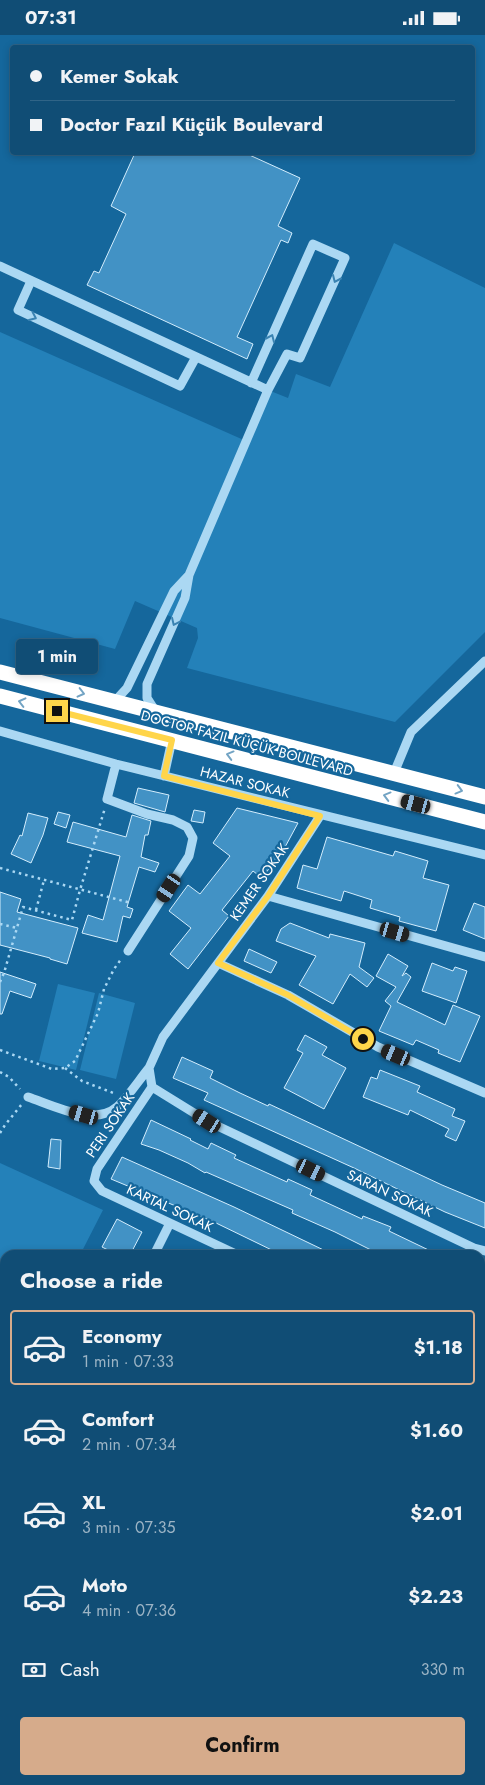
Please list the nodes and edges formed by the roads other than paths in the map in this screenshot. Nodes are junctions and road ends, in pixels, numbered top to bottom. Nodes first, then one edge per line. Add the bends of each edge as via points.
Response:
1 (0, 266) edge
2 (31, 281) junction
3 (196, 357) junction
4 (251, 383) junction
5 (268, 390) junction
6 (189, 575) junction
7 (485, 661) edge
8 (0, 672) edge
9 (0, 696) edge
10 (115, 701) junction
11 (156, 712) junction
12 (0, 731) edge
13 (172, 740) junction
14 (116, 764) junction
15 (394, 773) junction
16 (164, 776) junction
17 (485, 797) edge
18 (320, 816) junction
19 (485, 822) edge
20 (485, 855) edge
21 (268, 896) junction
22 (128, 951) road end
23 (485, 957) edge
24 (218, 963) junction
25 (149, 1068) junction
26 (152, 1087) junction
27 (485, 1093) edge
28 (28, 1097) road end
29 (94, 1181) joint
30 (170, 1223) junction
31 (156, 1250) edge
32 (227, 1250) edge
33 (471, 1250) edge

1 - 2 street
2 - 3 street
2 -> 3 street via 18,310 180,386
3 - 4 street
4 - 5 street
4 -> 5 street via 313,244 346,258 300,358 286,354
5 - 6 street
6 - 10 street via 174,591 127,688
6 -> 11 street via 185,598 147,684 147,698
7 - 15 street via 412,732
8 -> 10 highway
13 -> 9 highway
10 - 11 highway
11 - 15 highway
12 - 14 street, HAZAR SOKAK
13 - 16 street
19 -> 13 highway
14 - 16 street, HAZAR SOKAK
14 - 22 street via 107,799 173,820 187,827 193,838 189,856
15 -> 17 highway
16 - 18 street, HAZAR SOKAK
18 - 20 street, HAZAR SOKAK
18 - 21 street, KEMER SOKAK
21 - 23 street
21 - 24 street, KEMER SOKAK
24 - 25 street, KEMER SOKAK via 163,1037
24 - 27 street via 288,995 378,1047
25 - 26 street
25 - 28 street, KEMER SOKAK via 116,1108 100,1115 84,1115
26 - 29 street, PERI SOKAK via 97,1169
26 - 33 street, SARAN SOKAK via 207,1121
29 - 30 street, KARTAL SOKAK via 102,1191
30 - 31 street
30 - 32 street, KARTAL SOKAK

